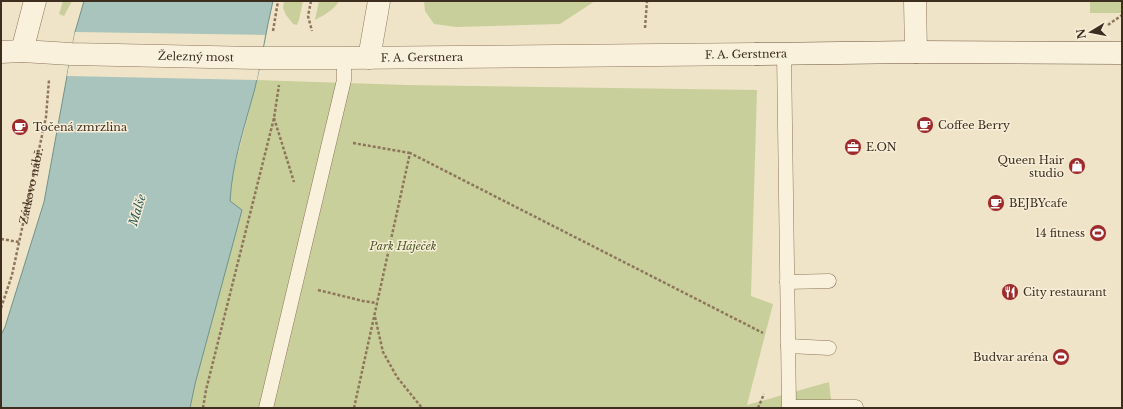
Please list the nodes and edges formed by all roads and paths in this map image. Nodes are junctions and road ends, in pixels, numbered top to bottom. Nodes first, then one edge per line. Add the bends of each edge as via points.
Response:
1 (35, 1) edge
2 (278, 1) edge
3 (311, 1) edge
4 (379, 1) edge
5 (646, 1) edge
6 (915, 1) edge
7 (1122, 15) edge
8 (1103, 28) dead end
9 (645, 30) dead end
10 (312, 31) dead end
11 (272, 37) dead end
12 (12, 51) edge
13 (916, 52) junction
14 (784, 54) junction
15 (1122, 54) edge
16 (344, 58) junction
17 (369, 58) junction
18 (49, 75) dead end
19 (280, 81) dead end
20 (274, 118) junction
21 (380, 148) dead end
22 (410, 153) junction
23 (295, 185) dead end
24 (1, 239) edge
25 (19, 242) junction
26 (787, 282) junction
27 (829, 282) dead end
28 (296, 284) junction
29 (377, 303) junction
30 (1, 308) edge
31 (375, 314) junction
32 (788, 346) junction
33 (829, 348) dead end
34 (765, 390) dead end
35 (856, 407) edge
36 (203, 408) edge
37 (266, 408) edge
38 (354, 408) edge
39 (422, 408) edge
40 (758, 408) edge

1 - 12 street
2 - 11 path
3 - 10 path via 308,16
4 - 17 street
5 - 9 path
6 - 13 street
7 - 8 path
12 - 16 street, Železný most
13 - 14 street, F. A. Gerstnera
13 - 15 street, F. A. Gerstnera
14 - 17 street, F. A. Gerstnera
14 - 26 lane
16 - 17 street, Železný most
16 - 28 lane via 344,80
18 - 25 path, Zátkovo nábř. via 46,117
19 - 20 path
20 - 23 path
20 - 36 path
21 - 22 path
22 - 29 path
22 - 32 path
24 - 25 path
25 - 30 path, Zátkovo nábř.
26 - 27 lane
26 - 32 lane
28 - 29 path
28 - 37 lane
29 - 31 path
31 - 38 path
31 - 39 path via 383,352 396,377
32 - 33 lane
32 - 35 lane via 789,407
34 - 40 path

